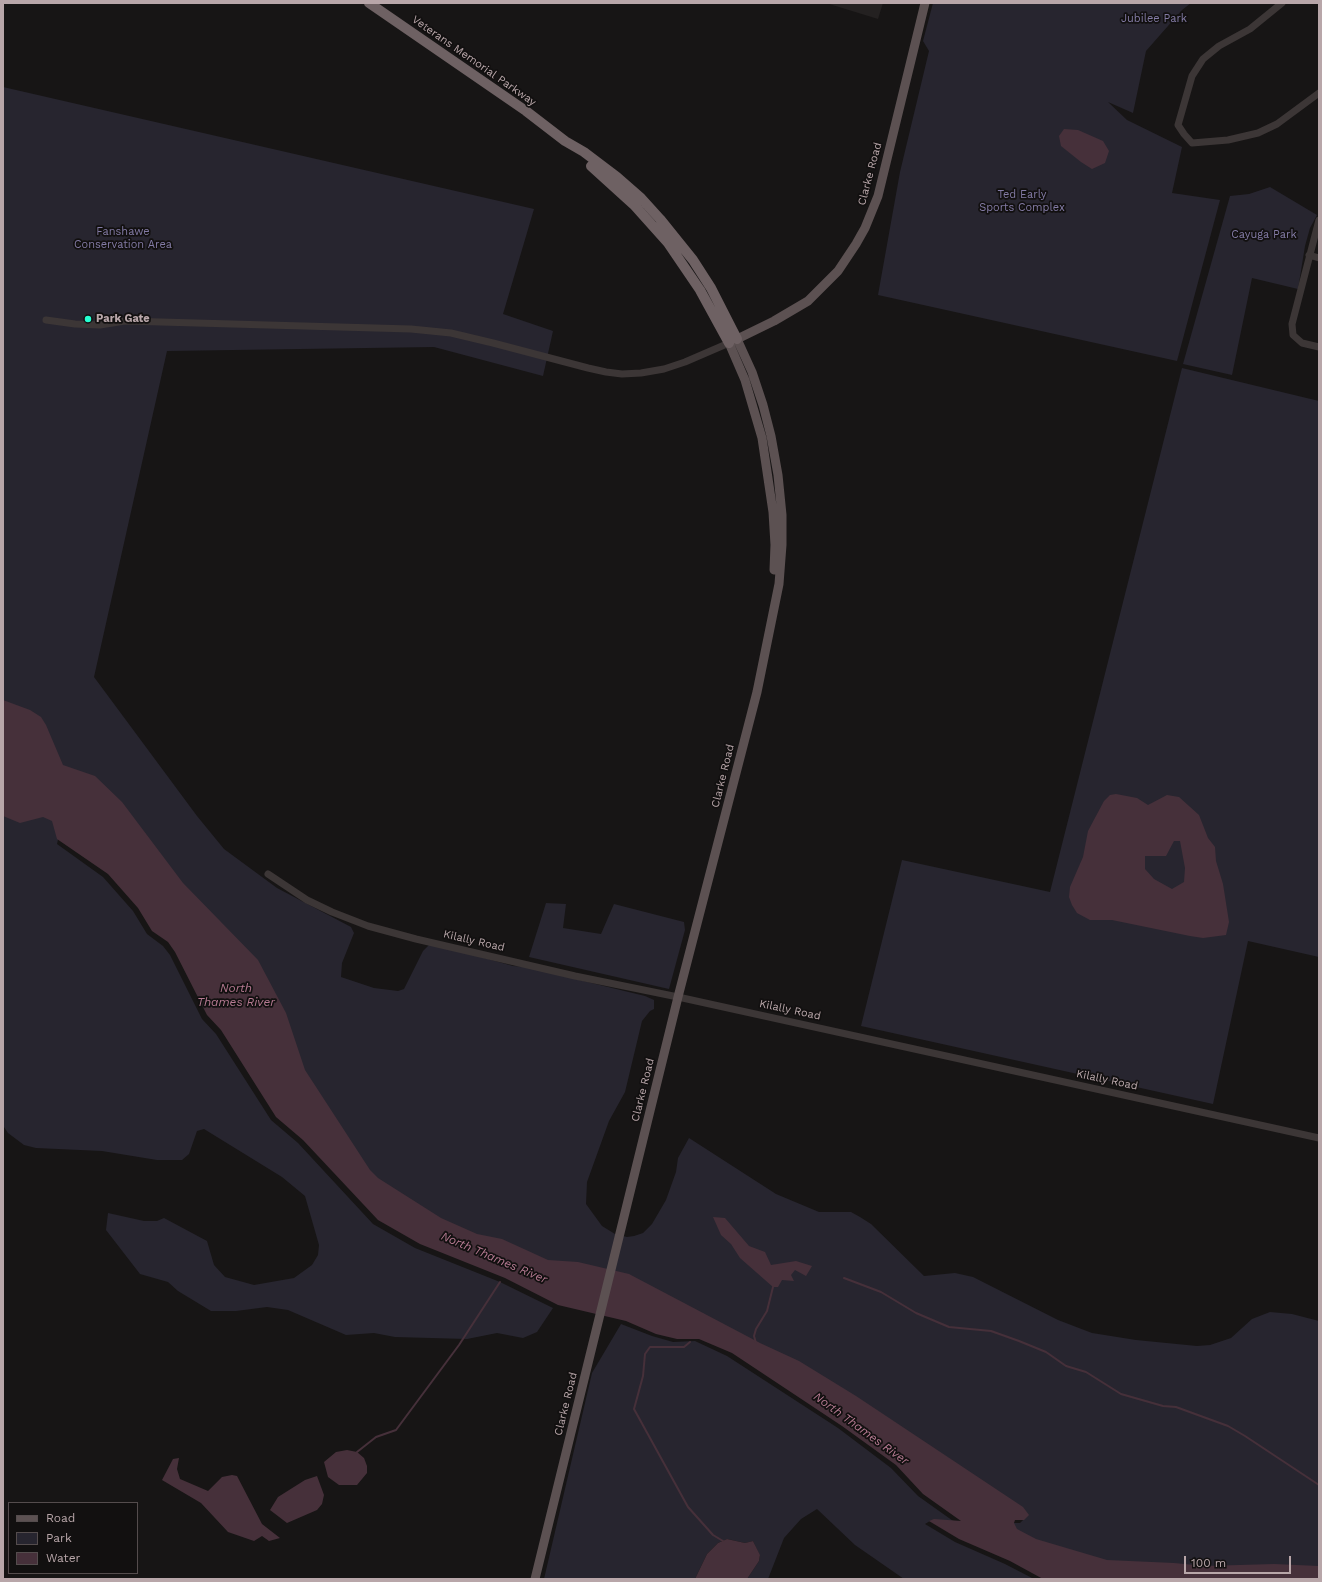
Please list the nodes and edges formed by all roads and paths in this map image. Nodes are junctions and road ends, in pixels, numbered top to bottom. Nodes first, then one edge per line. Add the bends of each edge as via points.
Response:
1 (369, 3) edge
2 (925, 3) edge
3 (1282, 3) edge
4 (1319, 93) edge
5 (1319, 220) edge
6 (1317, 234) edge
7 (1309, 255) junction
8 (1319, 258) edge
9 (46, 320) dead end
10 (733, 341) junction
11 (1319, 347) edge
12 (268, 874) dead end
13 (678, 997) junction
14 (1319, 1138) edge
15 (535, 1579) edge

1 - 10 highway, Veterans Memorial Parkway via 566,141 634,205 668,243
2 - 10 main road, Clarke Road via 878,196 856,244 838,271 808,301
3 - 4 street via 1250,29 1219,46 1202,60 1192,76 1178,125 1192,143 1228,140 1258,133 1277,124
5 - 6 street
6 - 7 street
7 - 8 street
7 - 11 street via 1292,324 1293,335 1302,343
9 - 10 street via 76,324 125,321 411,329 451,333 588,368 622,374 664,369
10 - 13 main road, Clarke Road via 762,438 768,474 775,545 773,606 757,692
12 - 13 street, Kilally Road via 307,900 368,926 575,976
13 - 14 street, Kilally Road
13 - 15 main road, Clarke Road

